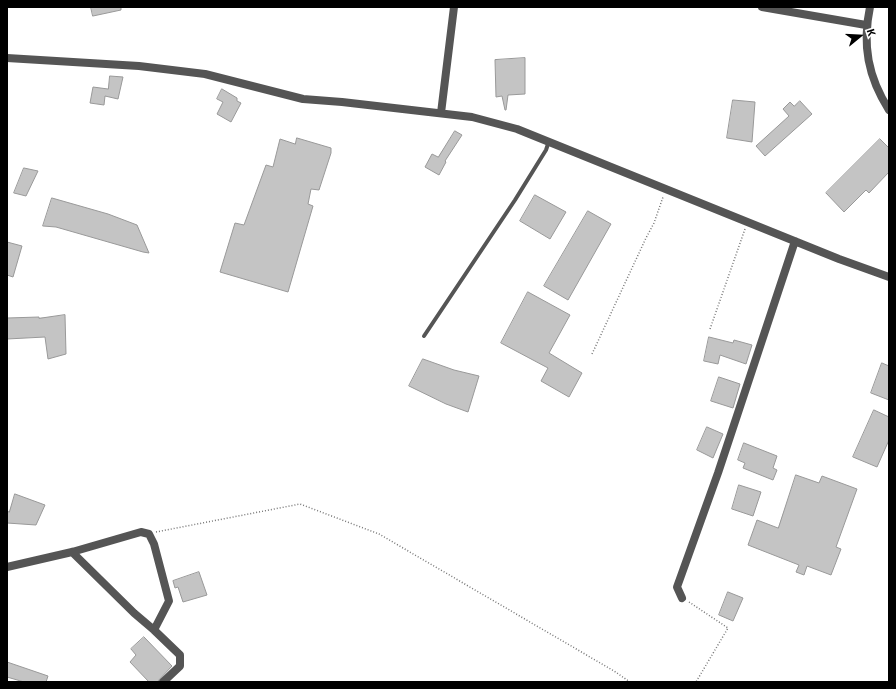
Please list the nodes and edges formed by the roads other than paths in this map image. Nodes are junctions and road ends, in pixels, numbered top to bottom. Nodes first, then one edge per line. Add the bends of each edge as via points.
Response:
1 (454, 7) edge
2 (762, 7) edge
3 (870, 7) edge
4 (866, 25) junction
5 (7, 58) edge
6 (889, 110) edge
7 (441, 113) junction
8 (549, 141) junction
9 (795, 241) junction
10 (889, 277) edge
11 (424, 336) dead end
12 (72, 552) junction
13 (7, 567) edge
14 (682, 598) road end
15 (154, 630) junction
16 (163, 682) edge

1 - 7 street
2 - 4 street
3 - 4 street
4 - 6 street via 867,50 874,80
5 - 7 street via 139,66 205,74 303,99
7 - 8 street via 472,117
8 - 9 street
8 - 11 lane via 515,200
9 - 10 street
9 - 14 street via 718,473 677,587
12 - 13 street
12 - 15 street
12 - 15 street via 141,532 148,534 154,544 169,601
15 - 16 street via 180,655 180,666

